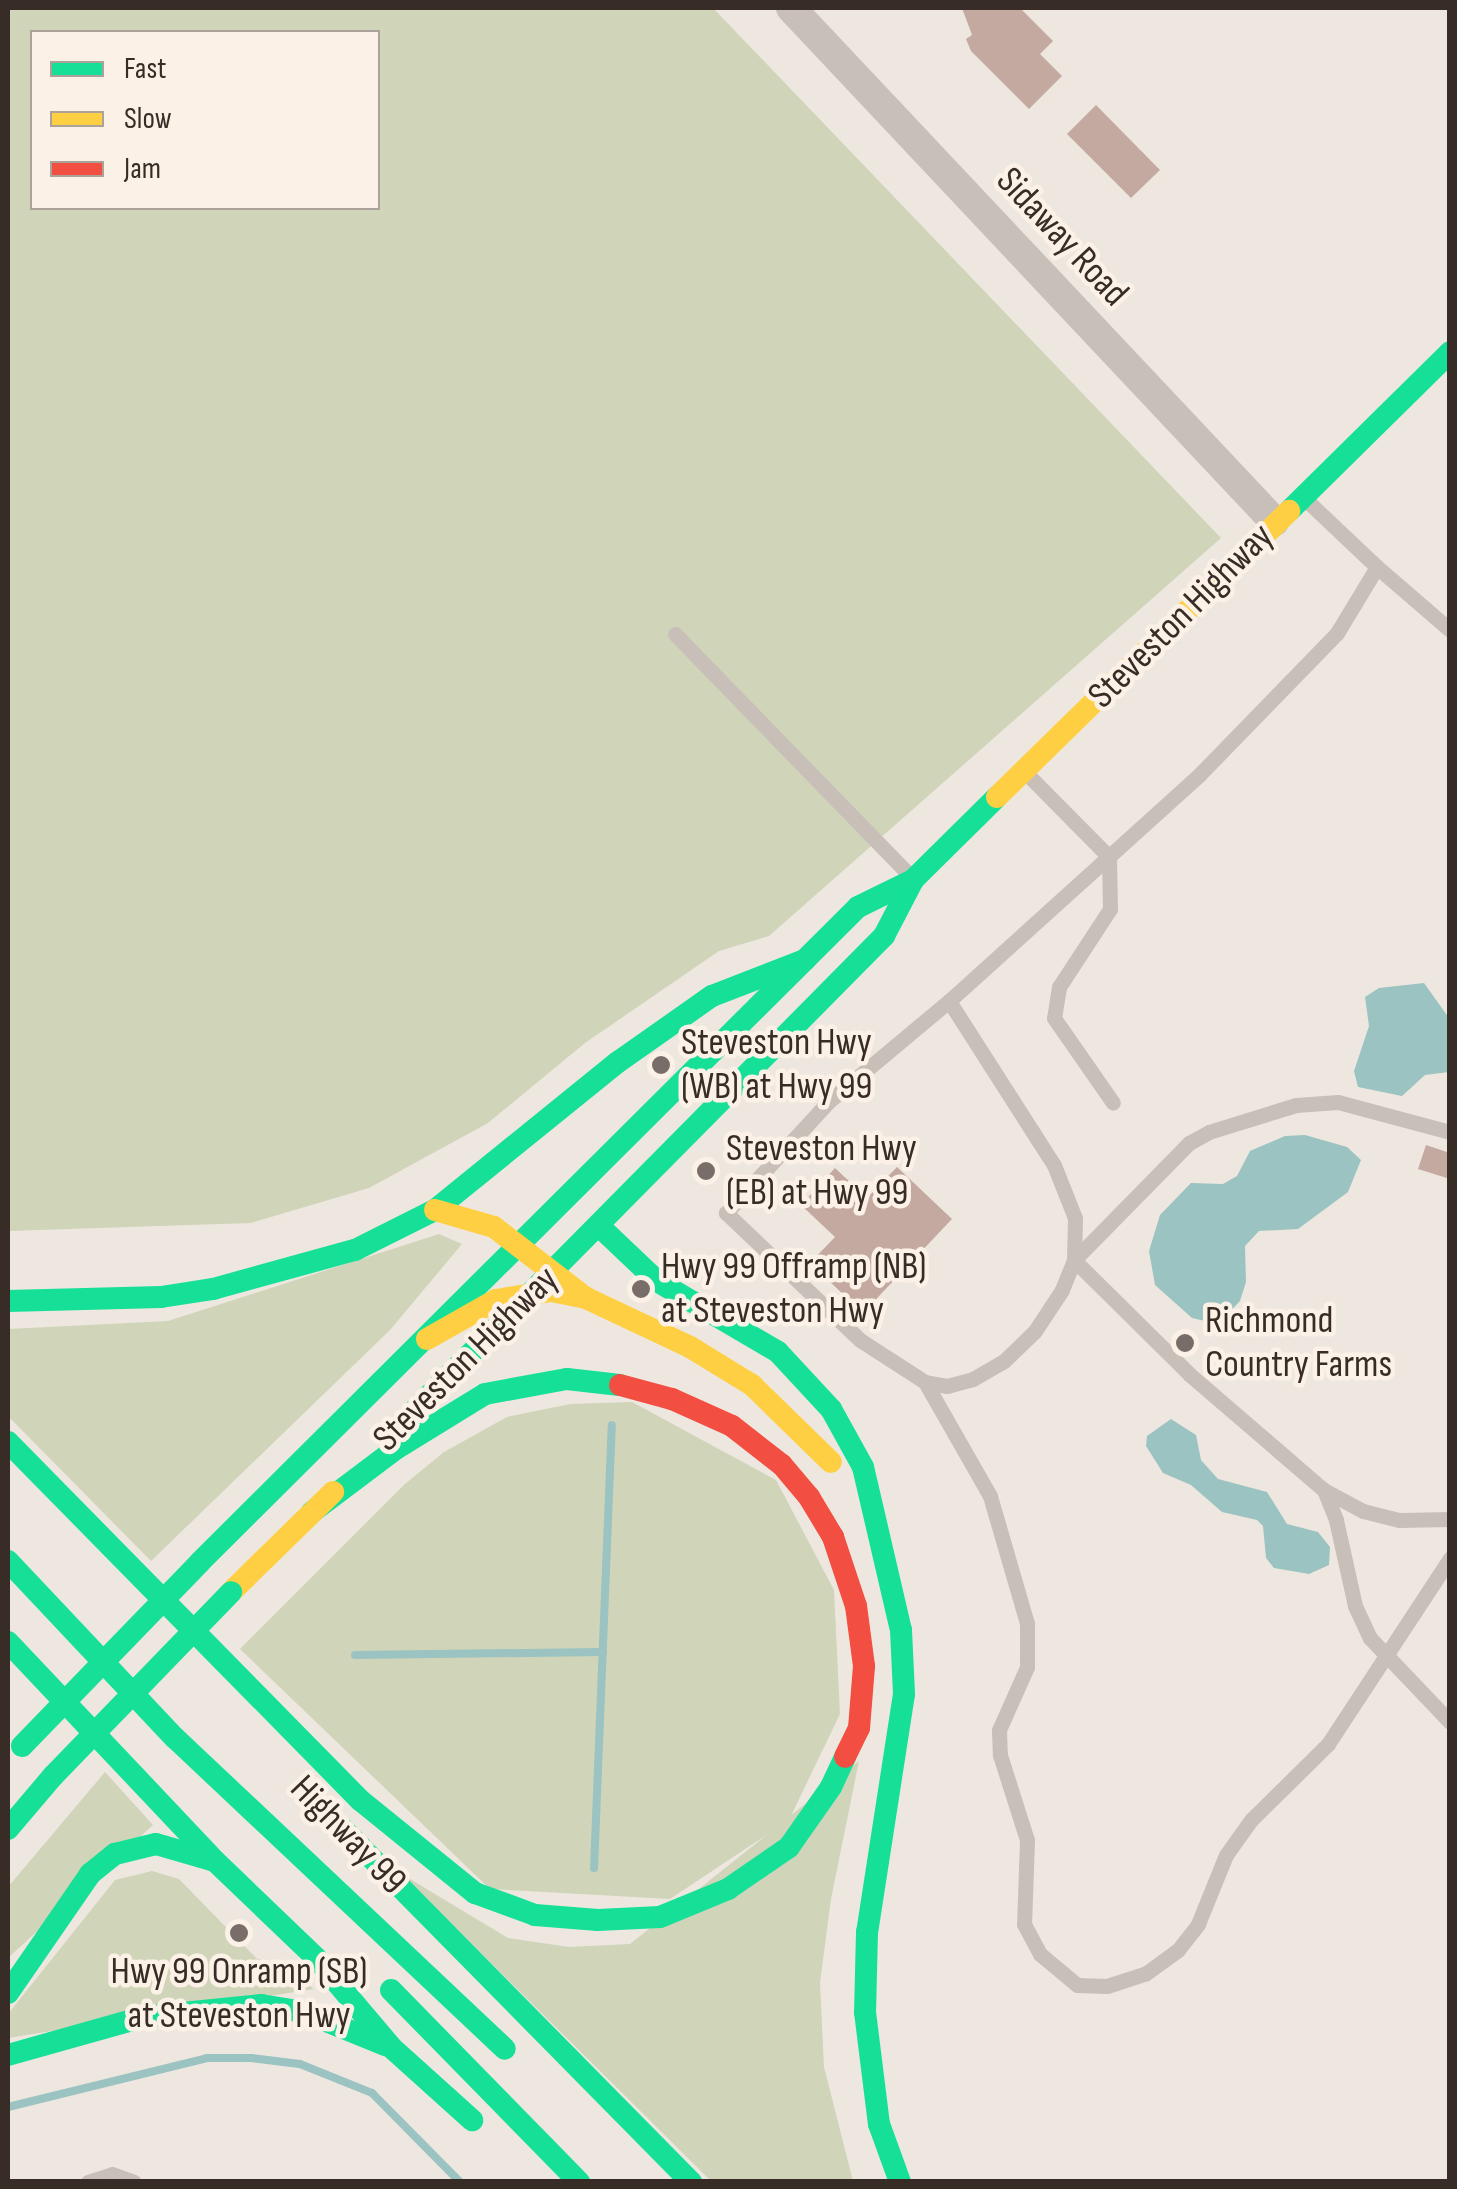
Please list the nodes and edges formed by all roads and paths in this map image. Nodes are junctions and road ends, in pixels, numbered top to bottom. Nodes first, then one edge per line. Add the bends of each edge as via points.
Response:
1 (792, 8) edge
2 (1450, 352) edge
3 (1301, 496) junction
4 (1274, 521) junction
5 (1377, 567) junction
6 (1450, 630) edge
7 (675, 634) dead end
8 (1026, 773) junction
9 (1109, 858) junction
10 (914, 880) junction
11 (805, 960) junction
12 (949, 1002) junction
13 (1112, 1102) dead end
14 (1450, 1132) edge
15 (435, 1210) junction
16 (599, 1226) junction
17 (519, 1244) junction
18 (1074, 1260) junction
19 (554, 1271) junction
20 (533, 1292) junction
21 (586, 1298) junction
22 (8, 1301) edge
23 (427, 1339) junction
24 (925, 1382) junction
25 (8, 1442) edge
26 (1324, 1490) junction
27 (312, 1512) junction
28 (1450, 1519) edge
29 (878, 1536) junction
30 (1450, 1558) edge
31 (8, 1561) edge
32 (124, 1603) dead end
33 (103, 1619) dead end
34 (8, 1642) edge
35 (63, 1655) dead end
36 (1386, 1656) junction
37 (193, 1674) dead end
38 (166, 1684) dead end
39 (1450, 1722) edge
40 (15, 1753) edge
41 (258, 1782) dead end
42 (203, 1798) dead end
43 (318, 1803) dead end
44 (8, 1829) edge
45 (214, 1861) junction
46 (370, 1968) dead end
47 (443, 1989) junction
48 (8, 1993) edge
49 (392, 2048) junction
50 (8, 2054) edge
51 (530, 2072) dead end
52 (492, 2138) dead end
53 (88, 2182) edge
54 (134, 2182) edge
55 (580, 2182) edge
56 (691, 2182) edge
57 (900, 2182) edge

1 - 4 street, Sidaway Road
2 - 3 main road, Steveston Highway
3 - 4 main road, Steveston Highway
3 - 5 lane
4 - 8 main road, Steveston Highway
5 - 6 lane
5 - 9 lane via 1336,633
7 - 10 lane
8 - 9 lane
8 - 10 main road, Steveston Highway
9 - 12 lane
9 - 13 lane via 1110,909 1059,987 1054,1018
10 - 11 main road, Steveston Highway via 858,907
10 - 16 main road, Steveston Highway via 884,936
11 - 15 main road via 712,996 675,1020
11 - 17 main road, Steveston Highway
12 - 18 lane via 1054,1165 1075,1218
12 - 24 lane via 828,1102 726,1213 860,1340
14 - 18 lane via 1338,1102 1296,1105 1209,1132 1190,1143
15 - 17 main road via 494,1227
15 - 22 main road via 355,1250 213,1289
16 - 19 main road, Steveston Highway
16 - 29 main road via 657,1280 778,1352 831,1408 863,1466
17 - 19 main road
17 - 23 main road, Steveston Highway
18 - 24 lane via 1035,1330 1004,1361 946,1386
18 - 26 lane via 1189,1374
19 - 20 main road, Steveston Highway
19 - 21 main road
20 - 21 main road
20 - 23 main road via 496,1300
20 - 27 main road, Steveston Highway
21 - 29 main road via 752,1385 844,1478
23 - 40 main road, Steveston Highway, bridge
24 - 36 lane via 990,1496 1027,1623 1028,1667 999,1730 1000,1755 1027,1840 1024,1924 1040,1954 1077,1985 1108,1986 1144,1974 1178,1950 1198,1924 1226,1855 1251,1820 1328,1744
25 - 27 main road via 360,1800 476,1892 535,1915 660,1917 728,1889 789,1847 831,1787 859,1728 864,1666 856,1606 833,1537 782,1464 732,1426 672,1398 566,1379 484,1394
26 - 28 lane via 1363,1511 1400,1520
26 - 36 lane via 1355,1606
27 - 44 main road, Steveston Highway, bridge
29 - 57 main road via 901,1630 904,1694 867,1932 865,2012 879,2124
30 - 36 lane
31 - 47 main road via 175,1738
32 - 37 main road
33 - 38 main road
34 - 45 main road
35 - 42 main road
36 - 39 lane
41 - 47 main road
43 - 56 main road, Highway 99
45 - 48 main road via 156,1844 115,1854 90,1874
45 - 49 main road via 316,1958
46 - 55 main road
47 - 51 main road
49 - 50 main road via 304,2012 261,2005 143,2017
49 - 52 main road
53 - 54 lane via 112,2174

